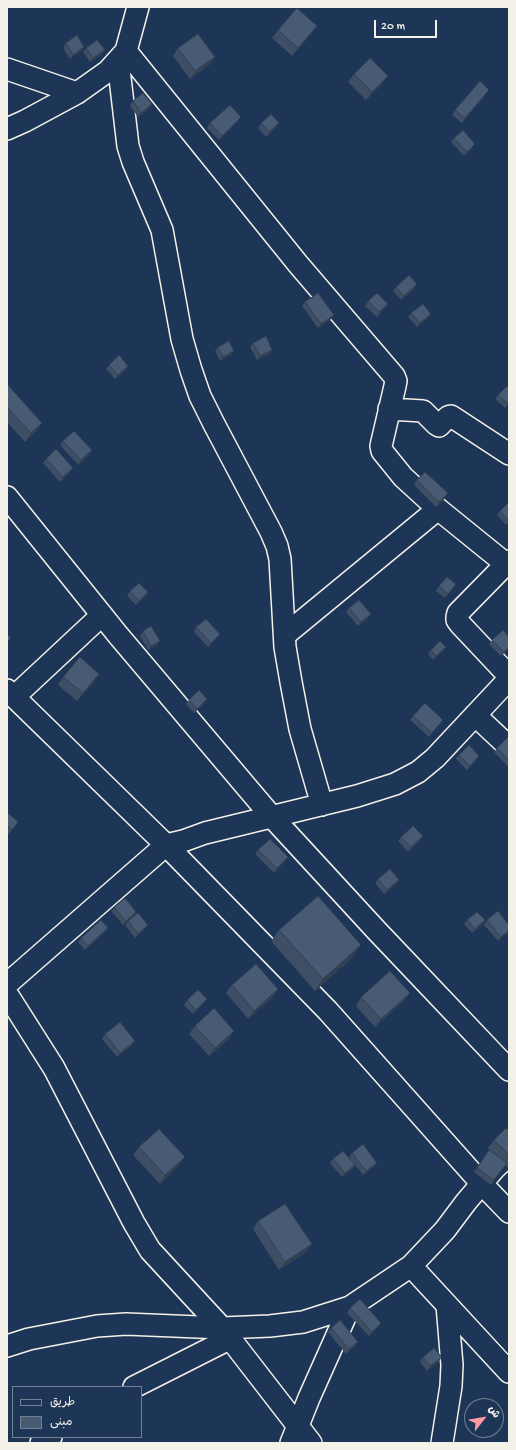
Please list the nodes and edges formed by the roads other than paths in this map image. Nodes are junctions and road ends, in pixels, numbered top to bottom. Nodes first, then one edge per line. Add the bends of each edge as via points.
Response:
1 (128, 7) edge
2 (138, 7) edge
3 (131, 29) junction
4 (122, 56) junction
5 (7, 69) edge
6 (77, 93) junction
7 (34, 116) junction
8 (7, 129) edge
9 (7, 143) edge
10 (389, 409) junction
11 (509, 454) edge
12 (7, 496) edge
13 (438, 509) junction
14 (507, 562) edge
15 (102, 615) junction
16 (285, 635) junction
17 (509, 677) edge
18 (11, 693) edge
19 (475, 715) junction
20 (509, 748) edge
21 (322, 804) junction
22 (272, 817) junction
23 (166, 845) junction
24 (7, 984) edge
25 (7, 994) edge
26 (509, 1070) edge
27 (509, 1155) edge
28 (482, 1184) junction
29 (509, 1212) edge
30 (411, 1266) junction
31 (447, 1305) junction
32 (350, 1307) junction
33 (226, 1334) junction
34 (7, 1346) edge
35 (509, 1372) edge
36 (136, 1386) edge
37 (295, 1434) edge
38 (311, 1443) edge
39 (442, 1443) edge

1 - 3 street
2 - 3 street
3 - 4 street
4 - 6 street via 108,71
4 - 10 street via 394,376 396,381
4 - 16 street via 128,146 162,230 182,339 200,396 277,546
5 - 6 street
6 - 7 street
7 - 8 street
7 - 9 street
10 - 11 street via 424,411 439,426 452,416
10 - 13 street via 382,452 403,477
12 - 15 street
13 - 14 street
13 - 16 street
14 - 17 street via 458,613 457,620
15 - 18 street
15 - 22 street
16 - 21 street via 286,654 300,729
17 - 19 street
18 - 23 street
19 - 20 street
19 - 21 street via 435,758 418,772 395,784
21 - 22 street
22 - 23 street
22 - 26 street
23 - 24 street
23 - 28 street via 328,1011
25 - 33 street via 54,1068 150,1250
27 - 28 street
28 - 29 street
28 - 30 street via 445,1230
30 - 31 street
30 - 32 street
31 - 35 street
31 - 39 street via 452,1365
32 - 33 street via 303,1322
32 - 37 street
33 - 34 street via 126,1324 96,1326 29,1339
33 - 36 street
33 - 37 street
37 - 38 street

